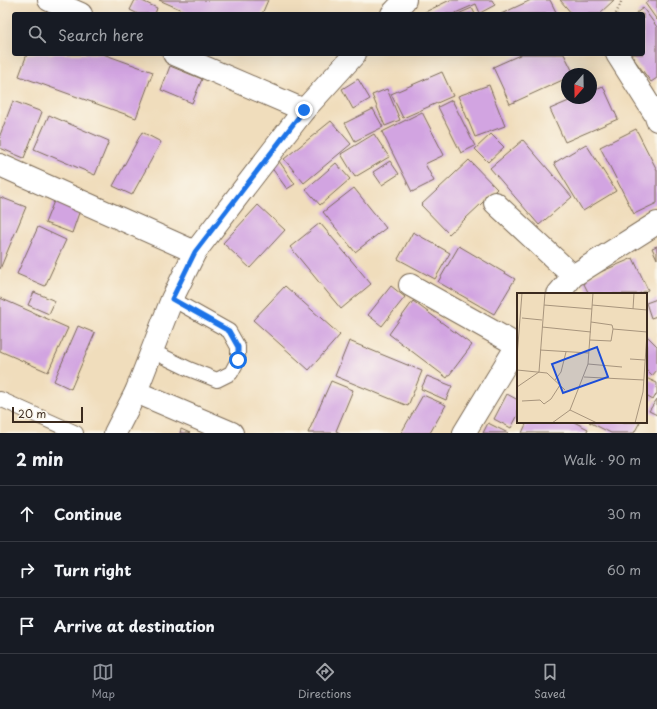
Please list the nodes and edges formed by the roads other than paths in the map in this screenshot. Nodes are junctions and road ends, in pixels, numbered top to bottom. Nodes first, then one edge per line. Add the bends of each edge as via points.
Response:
1 (49, 0) edge
2 (76, 12) edge
3 (179, 56) edge
4 (353, 56) edge
5 (617, 56) edge
6 (304, 110) junction
7 (656, 116) edge
8 (0, 165) edge
9 (495, 203) dead end
10 (657, 223) edge
11 (195, 252) junction
12 (573, 276) junction
13 (410, 285) dead end
14 (559, 293) edge
15 (172, 299) junction
16 (517, 344) edge
17 (152, 351) junction
18 (136, 392) junction
19 (0, 399) edge
20 (76, 433) edge
21 (114, 433) edge
22 (232, 433) edge
23 (464, 433) edge

1 - 2 street
3 - 6 street
4 - 6 street
5 - 7 street
6 - 11 street
8 - 11 street
9 - 12 street
10 - 12 street
11 - 15 street
12 - 14 street
13 - 16 street
15 - 17 street
15 - 17 lane via 229,331 238,347 238,360 231,373 216,380
16 - 23 street
17 - 18 street
18 - 21 street
18 - 22 street
19 - 20 lane

